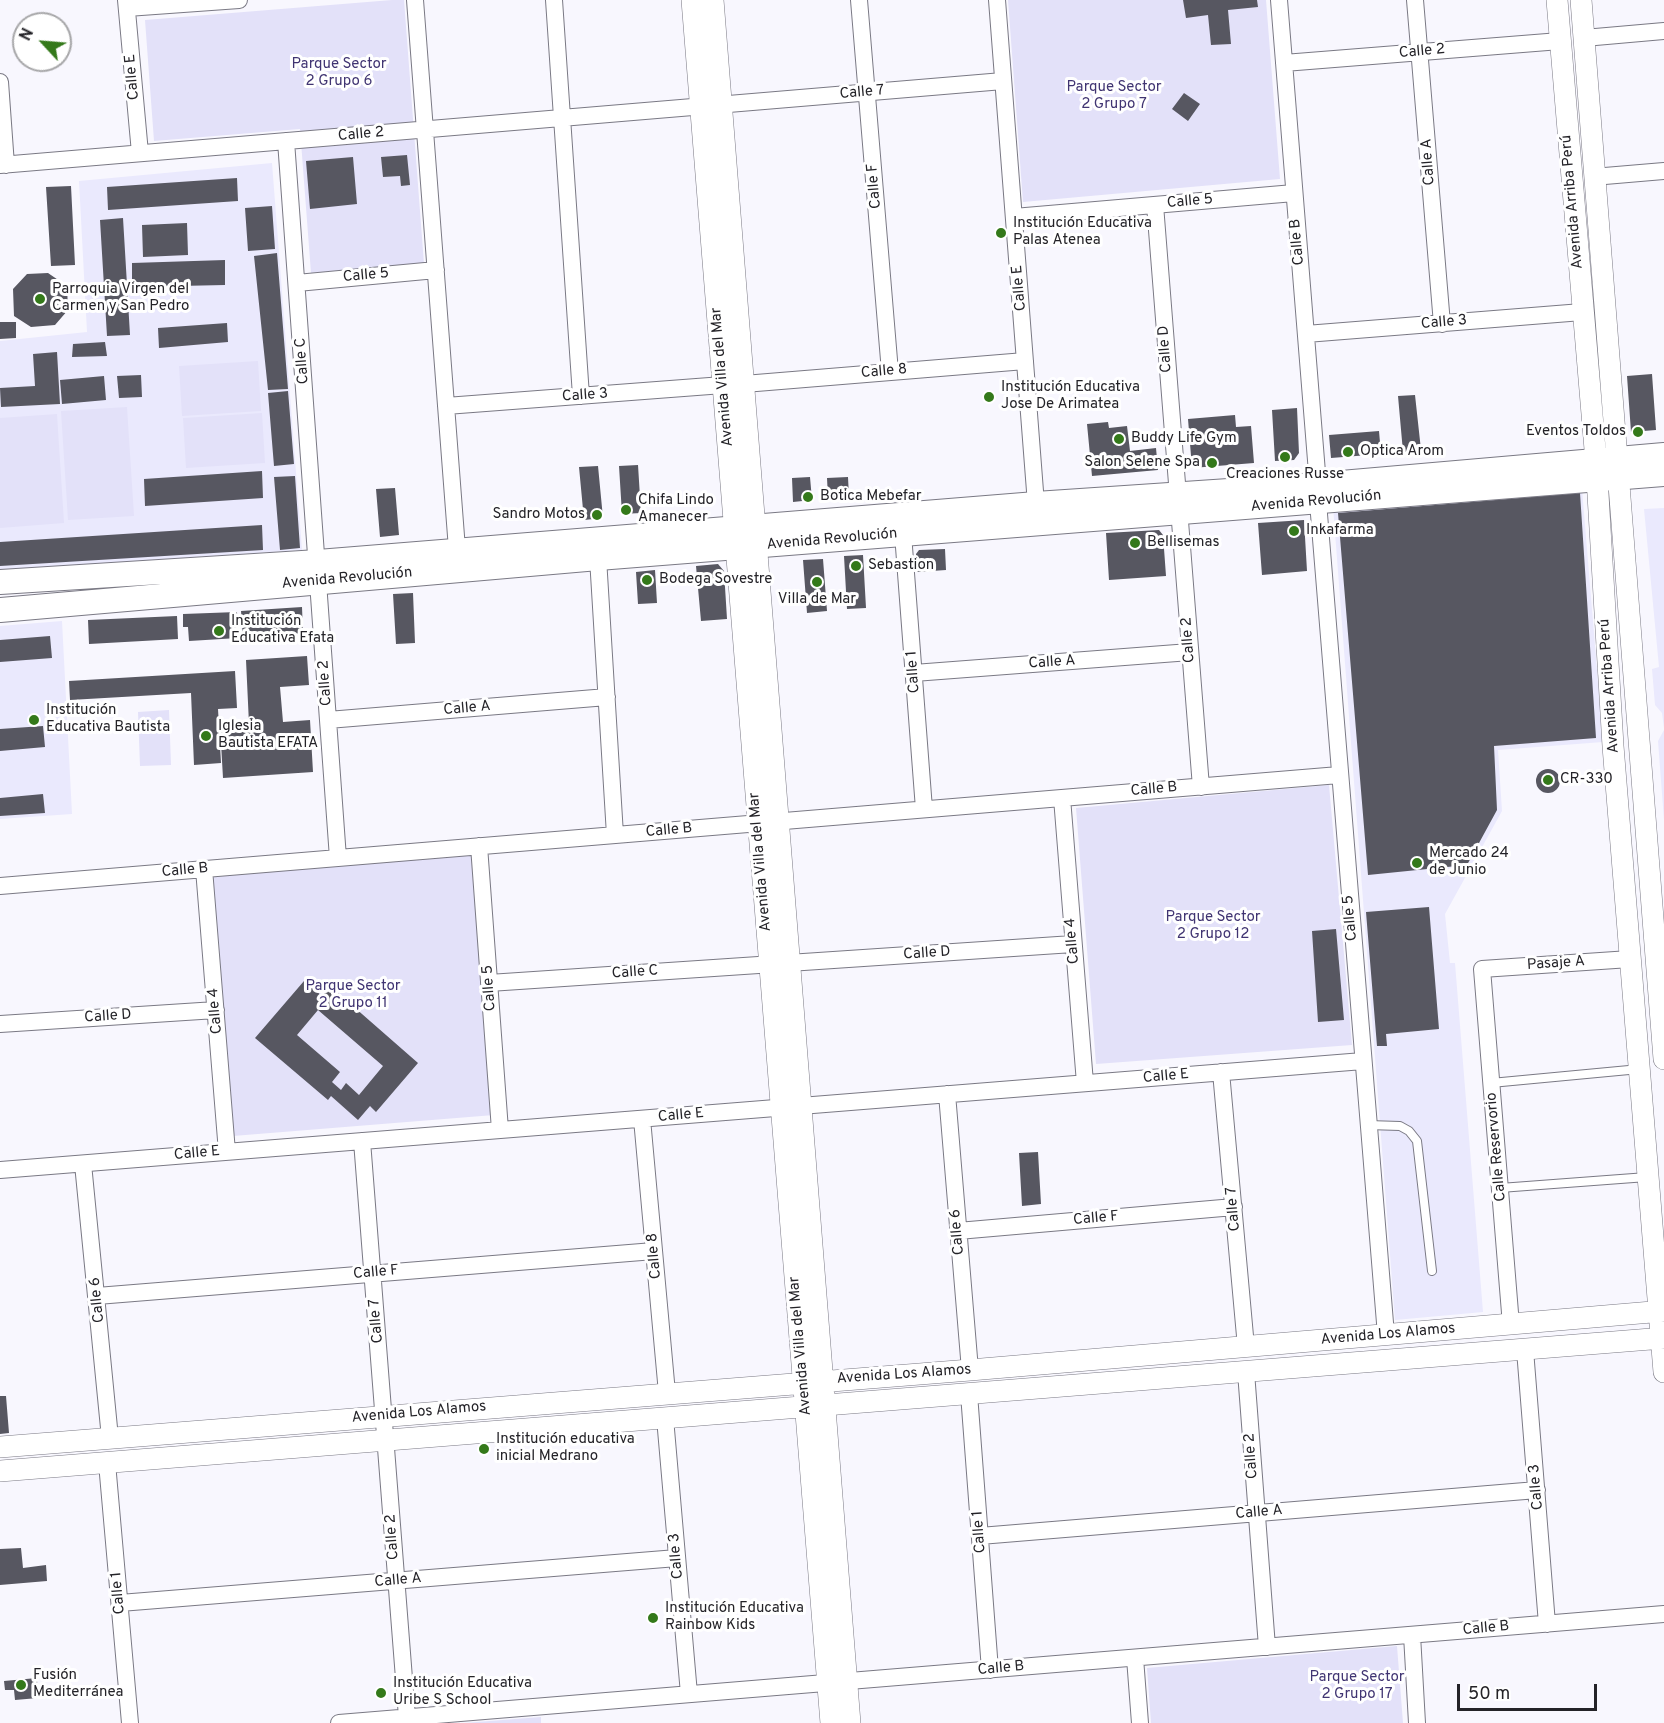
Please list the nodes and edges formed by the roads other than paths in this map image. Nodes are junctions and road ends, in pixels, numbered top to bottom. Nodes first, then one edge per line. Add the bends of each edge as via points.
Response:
1 (239, 0) edge
2 (415, 0) edge
3 (554, 0) edge
4 (692, 0) edge
5 (713, 0) edge
6 (860, 0) edge
7 (997, 0) edge
8 (1279, 0) edge
9 (1415, 0) edge
10 (1557, 0) edge
11 (1581, 0) edge
12 (127, 4) edge
13 (1664, 31) edge
14 (1584, 38) junction
15 (1560, 41) junction
16 (1420, 52) junction
17 (1284, 63) junction
18 (1003, 81) junction
19 (0, 82) edge
20 (867, 92) junction
21 (711, 105) junction
22 (562, 118) junction
23 (425, 129) junction
24 (286, 141) junction
25 (140, 153) junction
26 (3, 165) edge
27 (1664, 171) edge
28 (1593, 177) junction
29 (1294, 194) junction
30 (1155, 205) junction
31 (1014, 217) junction
32 (436, 270) junction
33 (297, 283) junction
34 (1582, 312) junction
35 (1442, 324) junction
36 (1305, 334) junction
37 (1025, 361) junction
38 (890, 372) junction
39 (734, 385) junction
40 (581, 396) junction
41 (446, 405) junction
42 (1664, 455) edge
43 (1606, 469) junction
44 (1664, 474) edge
45 (1318, 493) junction
46 (1178, 503) junction
47 (1036, 504) junction
48 (903, 534) junction
49 (746, 536) junction
50 (457, 549) junction
51 (598, 558) junction
52 (318, 571) junction
53 (0, 582) edge
54 (0, 610) edge
55 (1190, 652) junction
56 (914, 674) junction
57 (607, 697) junction
58 (328, 720) junction
59 (1339, 775) junction
60 (1201, 787) junction
61 (1062, 798) junction
62 (924, 809) junction
63 (768, 822) junction
64 (615, 835) junction
65 (479, 846) junction
66 (338, 858) junction
67 (204, 869) junction
68 (0, 886) edge
69 (1658, 911) edge
70 (1627, 912) junction
71 (1073, 944) junction
72 (1630, 959) junction
73 (780, 963) junction
74 (1482, 969) joint
75 (489, 983) junction
76 (216, 1010) junction
77 (0, 1024) edge
78 (1664, 1059) edge
79 (1363, 1061) junction
80 (1629, 1070) dead end
81 (1221, 1072) junction
82 (1084, 1083) junction
83 (1491, 1083) junction
84 (947, 1094) junction
85 (792, 1107) junction
86 (642, 1119) junction
87 (1368, 1125) junction
88 (500, 1130) junction
89 (362, 1141) junction
90 (227, 1152) junction
91 (83, 1164) junction
92 (0, 1170) edge
93 (1647, 1177) junction
94 (1500, 1188) junction
95 (1234, 1208) junction
96 (958, 1230) junction
97 (654, 1251) junction
98 (1432, 1271) dead end
99 (373, 1274) junction
100 (97, 1296) junction
101 (1662, 1311) edge
102 (1511, 1325) junction
103 (1386, 1335) junction
104 (1663, 1338) edge
105 (1246, 1347) junction
106 (1525, 1350) junction
107 (970, 1370) junction
108 (1246, 1372) junction
109 (1664, 1372) edge
110 (813, 1382) junction
111 (667, 1393) junction
112 (969, 1394) junction
113 (815, 1406) junction
114 (665, 1418) junction
115 (385, 1428) junction
116 (110, 1438) junction
117 (0, 1447) edge
118 (107, 1463) junction
119 (0, 1471) edge
120 (1537, 1490) junction
121 (1257, 1513) junction
122 (980, 1536) junction
123 (677, 1558) junction
124 (396, 1581) junction
125 (120, 1604) junction
126 (1664, 1614) edge
127 (1547, 1624) junction
128 (1412, 1635) junction
129 (1267, 1647) junction
130 (1135, 1658) junction
131 (990, 1670) junction
132 (837, 1682) junction
133 (689, 1694) junction
134 (549, 1706) junction
135 (407, 1717) junction
136 (130, 1723) edge
137 (339, 1723) edge
138 (550, 1723) edge
139 (831, 1723) edge
140 (850, 1723) edge
141 (1140, 1723) edge
142 (1417, 1723) edge

1 - 12 street
2 - 23 street
3 - 22 street
4 - 21 street, Avenida Villa del Mar
5 - 21 street, Avenida Villa del Mar
6 - 20 street, Calle F
7 - 18 street, Calle E
8 - 17 street, Calle B
9 - 16 street, Calle A
10 - 15 street, Avenida Arriba Perú
11 - 14 street, Avenida Arriba Perú
12 - 25 street, Calle E
13 - 14 street
14 - 28 street, Avenida Arriba Perú
15 - 16 street, Calle 2
15 - 34 street, Avenida Arriba Perú
16 - 17 street, Calle 2
16 - 35 street, Calle A
17 - 29 street, Calle B
18 - 20 street, Calle 7
18 - 31 street, Calle E
19 - 26 street
20 - 21 street, Calle 7
20 - 38 street, Calle F
21 - 22 street, Calle 2
21 - 39 street, Avenida Villa del Mar
22 - 23 street, Calle 2
22 - 40 street
23 - 24 street, Calle 2
23 - 32 street
24 - 25 street, Calle 2
24 - 33 street, Calle C
25 - 26 street, Calle 2
27 - 28 street
28 - 43 street, Avenida Arriba Perú
29 - 30 street, Calle 5
29 - 36 street, Calle B
30 - 31 street, Calle 5
30 - 46 street, Calle D
31 - 37 street, Calle E
32 - 33 street, Calle 5
32 - 41 street
33 - 52 street, Calle C
34 - 35 street, Calle 3
34 - 43 street, Avenida Arriba Perú
35 - 36 street, Calle 3
36 - 45 street, Calle B
37 - 38 street, Calle 8
37 - 47 street, Calle E
38 - 39 street, Calle 8
39 - 40 street, Calle 3
39 - 49 street, Avenida Villa del Mar
40 - 41 street, Calle 3
41 - 50 street
42 - 43 main road, Avenida Revolución
43 - 44 main road, Avenida Revolución
43 - 45 main road, Avenida Revolución
43 - 69 street, Avenida Arriba Perú
43 - 70 street, Avenida Arriba Perú via 1613,746
45 - 46 main road, Avenida Revolución
45 - 59 street, Calle 5
46 - 47 main road, Avenida Revolución
46 - 48 main road, Avenida Revolución
46 - 55 street, Calle 2
47 - 49 main road, Avenida Revolución
48 - 49 main road, Avenida Revolución
48 - 56 street, Calle 1
49 - 50 main road, Avenida Revolución
49 - 51 main road, Avenida Revolución
49 - 63 street, Avenida Villa del Mar
50 - 52 main road, Avenida Revolución
51 - 52 main road, Avenida Revolución
51 - 57 street
52 - 53 main road, Avenida Revolución
52 - 54 main road, Avenida Revolución via 90,603
52 - 58 street, Calle 2
55 - 56 street, Calle A
55 - 60 street, Calle 2
56 - 62 street, Calle 1
57 - 58 street, Calle A
57 - 64 street
58 - 66 street, Calle 2
59 - 60 street, Calle B
59 - 79 street, Calle 5
60 - 61 street, Calle B
61 - 62 street, Calle B
61 - 71 street, Calle 4
62 - 63 street, Calle B
63 - 64 street, Calle B
63 - 73 street, Avenida Villa del Mar
64 - 65 street, Calle B
65 - 66 street, Calle B
65 - 75 street, Calle 5
66 - 67 street, Calle B
67 - 68 street, Calle B
67 - 76 street, Calle 4
69 - 70 street
69 - 78 street, Avenida Arriba Perú
70 - 72 street, Avenida Arriba Perú
71 - 73 street, Calle D
71 - 82 street, Calle 4
72 - 74 street, Pasaje A
72 - 93 street, Avenida Arriba Perú
73 - 75 street, Calle C
73 - 85 street, Avenida Villa del Mar
74 - 83 street, Calle Reservorio
75 - 88 street, Calle 5
76 - 77 street, Calle D
76 - 90 street, Calle 4
79 - 81 street, Calle E
79 - 87 street, Calle 5
80 - 83 lane
81 - 82 street, Calle E
81 - 95 street, Calle 7
82 - 84 street, Calle E
83 - 94 street, Calle Reservorio
84 - 85 street, Calle E
84 - 96 street, Calle 6
85 - 86 street, Calle E
85 - 110 street, Avenida Villa del Mar
86 - 88 street, Calle E
86 - 97 street, Calle 8
87 - 98 lane via 1400,1126 1417,1142
87 - 103 street, Calle 5
88 - 89 street, Calle E
89 - 90 street, Calle E
89 - 99 street, Calle 7
90 - 91 street, Calle E
91 - 92 street, Calle E
91 - 100 street, Calle 6
93 - 94 lane
93 - 101 street, Avenida Arriba Perú
94 - 102 street, Calle Reservorio
95 - 96 street, Calle F
95 - 105 street, Calle 7
96 - 107 street, Calle 6
97 - 99 street, Calle F
97 - 111 street, Calle 8
99 - 100 street, Calle F
99 - 115 street, Calle 7
100 - 116 street, Calle 6
101 - 102 street, Avenida Los Alamos
101 - 104 street, Avenida Arriba Perú
102 - 103 street, Avenida Los Alamos
103 - 105 street, Avenida Los Alamos
104 - 106 street, Avenida Los Alamos
104 - 109 street, Avenida Arriba Perú
105 - 107 street, Avenida Los Alamos
106 - 108 street, Avenida Los Alamos
106 - 120 street, Calle 3
107 - 110 street, Avenida Los Alamos
108 - 112 street, Avenida Los Alamos
108 - 121 street, Calle 2
110 - 111 street, Avenida Los Alamos
110 - 113 street, Avenida Villa del Mar
111 - 115 street, Avenida Los Alamos
112 - 113 street, Avenida Los Alamos
112 - 122 street, Calle 1
113 - 114 street, Avenida Los Alamos
113 - 132 street, Avenida Villa del Mar
114 - 115 street, Avenida Los Alamos
114 - 123 street, Calle 3
115 - 116 street, Avenida Los Alamos
115 - 118 street, Avenida Los Alamos
115 - 124 street, Calle 2
116 - 117 street, Avenida Los Alamos
118 - 119 street, Avenida Los Alamos
118 - 125 street, Calle 1
120 - 121 street, Calle A
120 - 127 street, Calle 3
121 - 122 street, Calle A
121 - 129 street, Calle 2
122 - 131 street, Calle 1
123 - 124 street, Calle A
123 - 133 street, Calle 3
124 - 125 street, Calle A
124 - 135 street, Calle 2
125 - 136 street, Calle 1
126 - 127 street, Calle B
127 - 128 street, Calle B
128 - 129 street, Calle B
128 - 142 street
129 - 130 street, Calle B
130 - 131 street, Calle B
130 - 141 street
131 - 132 street, Calle B
132 - 133 street, Calle B
132 - 139 street, Avenida Villa del Mar
132 - 140 street, Avenida Villa del Mar
133 - 134 street, Calle B
134 - 135 street, Calle B
134 - 138 street
135 - 137 street, Calle B

